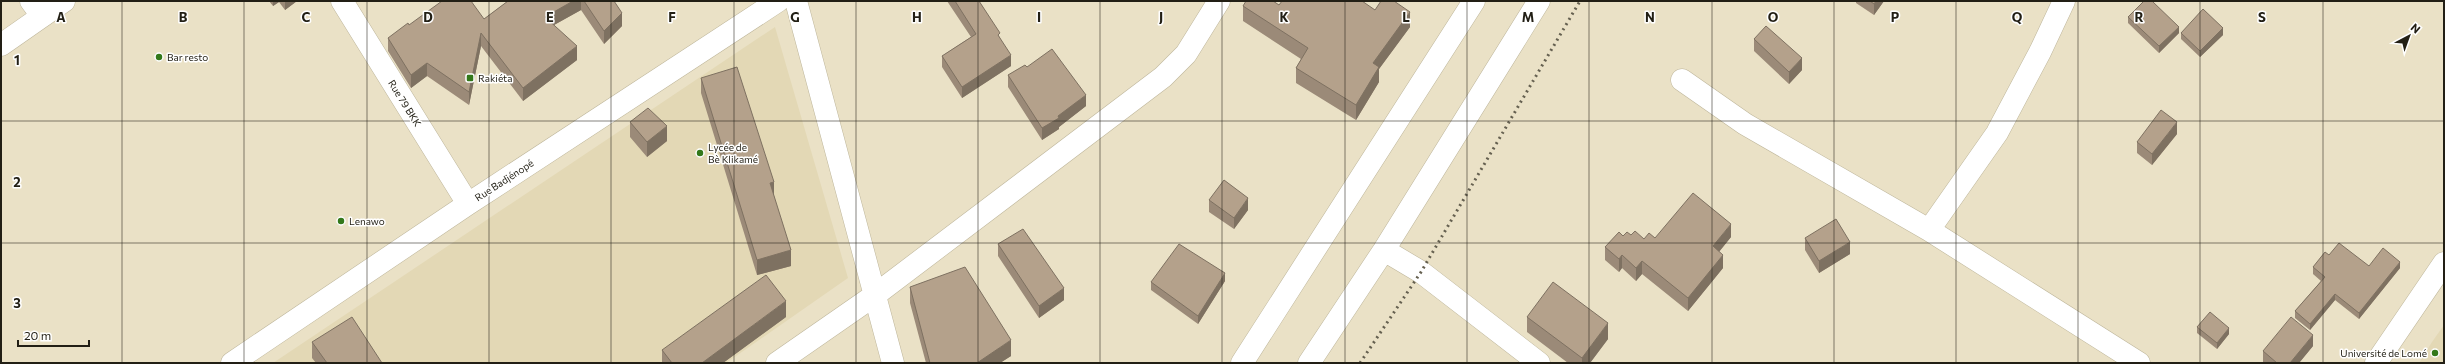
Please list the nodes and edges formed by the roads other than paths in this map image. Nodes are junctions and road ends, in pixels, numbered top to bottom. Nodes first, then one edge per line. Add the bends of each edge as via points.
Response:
1 (64, 1) edge
2 (342, 1) edge
3 (778, 1) edge
4 (796, 1) edge
5 (1220, 1) edge
6 (1474, 1) edge
7 (1539, 1) edge
8 (2064, 1) edge
9 (36, 8) edge
10 (1, 45) edge
11 (1682, 80) dead end
12 (468, 204) junction
13 (1929, 230) junction
14 (1384, 250) junction
15 (2444, 263) edge
16 (875, 295) junction
17 (232, 363) edge
18 (776, 363) edge
19 (893, 363) edge
20 (1242, 363) edge
21 (1310, 363) edge
22 (1538, 363) edge
23 (2139, 363) edge
24 (2376, 363) edge

1 - 9 street
2 - 12 street, Rue 79 BKK
3 - 12 street, Rue Badjénopé
4 - 16 street
5 - 16 street via 1186,54 1163,77
6 - 20 street
7 - 14 street
8 - 13 street via 2040,52 1996,133
9 - 10 street
11 - 13 street via 1745,124
12 - 17 street, Rue Badjénopé
13 - 23 street
14 - 21 street
14 - 22 street via 1421,272
15 - 24 street
16 - 18 street
16 - 19 street

